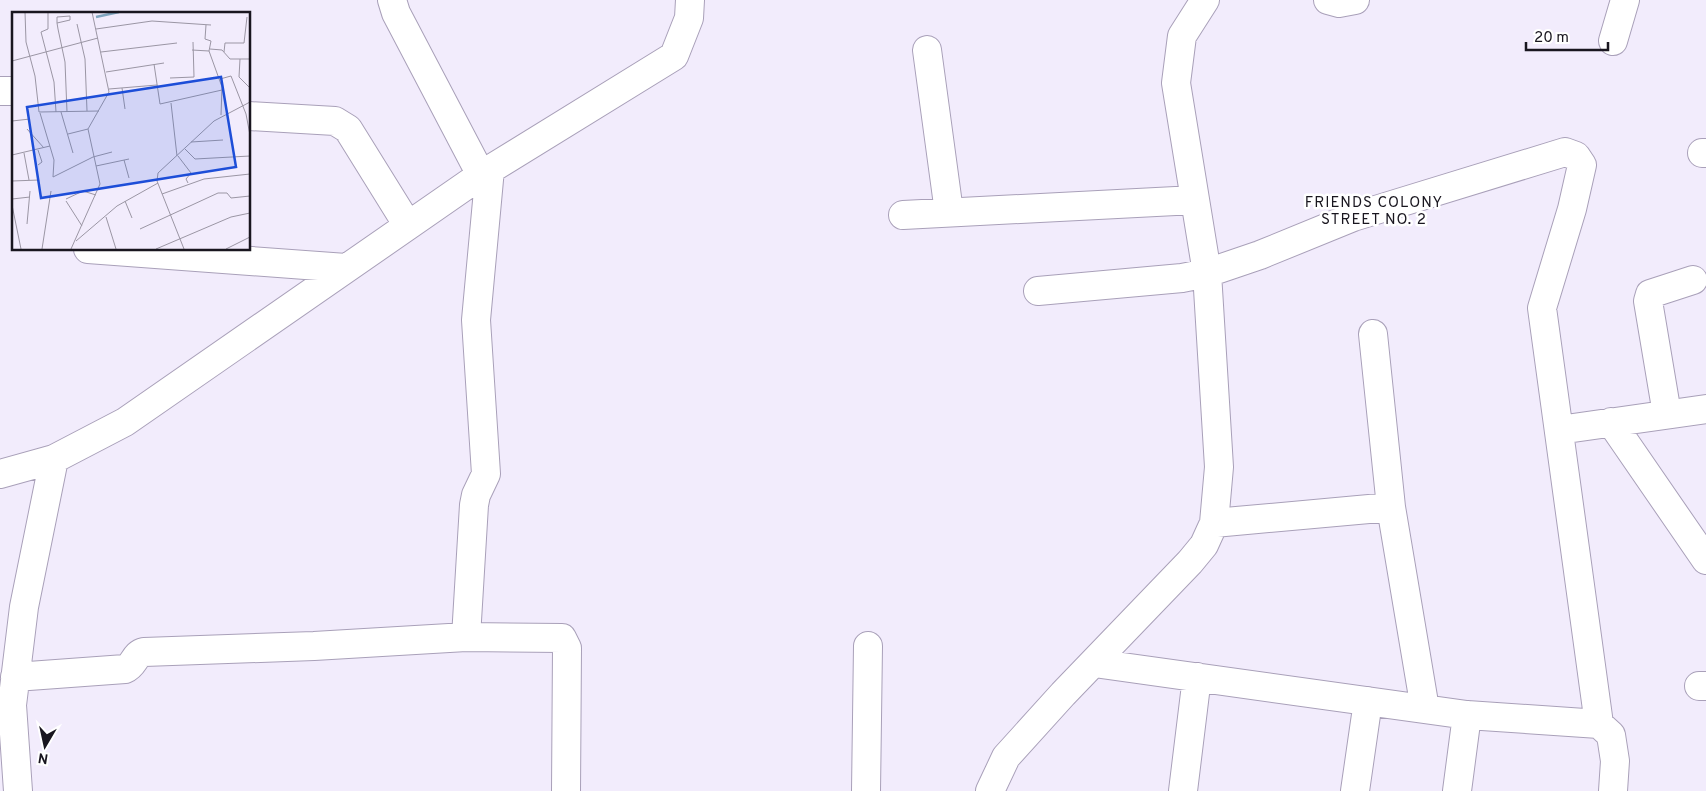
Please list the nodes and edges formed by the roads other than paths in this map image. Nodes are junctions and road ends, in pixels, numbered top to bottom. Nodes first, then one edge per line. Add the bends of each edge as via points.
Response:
1 (392, 0) edge
2 (690, 0) edge
3 (1205, 0) edge
4 (1328, 0) edge
5 (1355, 0) edge
6 (1626, 0) edge
7 (1613, 42) dead end
8 (927, 50) dead end
9 (250, 116) edge
10 (485, 172) junction
11 (1194, 200) junction
12 (949, 212) junction
13 (903, 215) dead end
14 (407, 224) junction
15 (102, 250) edge
16 (346, 268) junction
17 (1206, 273) junction
18 (1693, 280) dead end
19 (1038, 292) dead end
20 (1373, 334) dead end
21 (1706, 409) edge
22 (1667, 414) junction
23 (1611, 422) junction
24 (1559, 430) junction
25 (54, 459) junction
26 (0, 474) edge
27 (1391, 507) junction
28 (1214, 523) junction
29 (1706, 560) edge
30 (466, 637) junction
31 (868, 646) dead end
32 (1094, 663) junction
33 (15, 677) junction
34 (1197, 677) junction
35 (1368, 701) junction
36 (1425, 709) junction
37 (1467, 715) junction
38 (1599, 724) junction
39 (12, 782) edge
40 (566, 791) edge
41 (866, 791) edge
42 (990, 791) edge
43 (1183, 791) edge
44 (1355, 791) edge
45 (1457, 791) edge
46 (1612, 791) edge

1 - 10 street via 396,13
2 - 10 street via 689,18 674,56
3 - 11 street via 1182,36 1176,83
4 - 5 street via 1340,3
6 - 7 street
8 - 12 street
9 - 14 street via 342,124
10 - 14 street
10 - 30 street via 476,320 486,474 474,505
11 - 12 street
11 - 17 street
12 - 13 street
14 - 16 street
15 - 16 street
16 - 25 street via 125,422
17 - 19 street
17 - 24 street via 1353,217 1432,192 1565,152 1576,156 1582,166 1542,308
17 - 28 street via 1219,467
18 - 22 street via 1650,294 1648,301
20 - 27 street
21 - 22 street
22 - 23 street
23 - 24 street
23 - 29 street
24 - 38 street
25 - 26 street
25 - 33 street via 24,606
27 - 28 street
27 - 36 street
28 - 32 street via 1204,545 1190,562
30 - 33 street via 144,652 137,655 131,667 125,669
30 - 40 street via 557,637 566,642
31 - 41 street
32 - 34 street
32 - 42 street via 1006,757
33 - 39 street
34 - 35 street
34 - 43 street
35 - 36 street
35 - 44 street
36 - 37 street
37 - 38 street
37 - 45 street
38 - 46 street via 1612,735 1615,761

